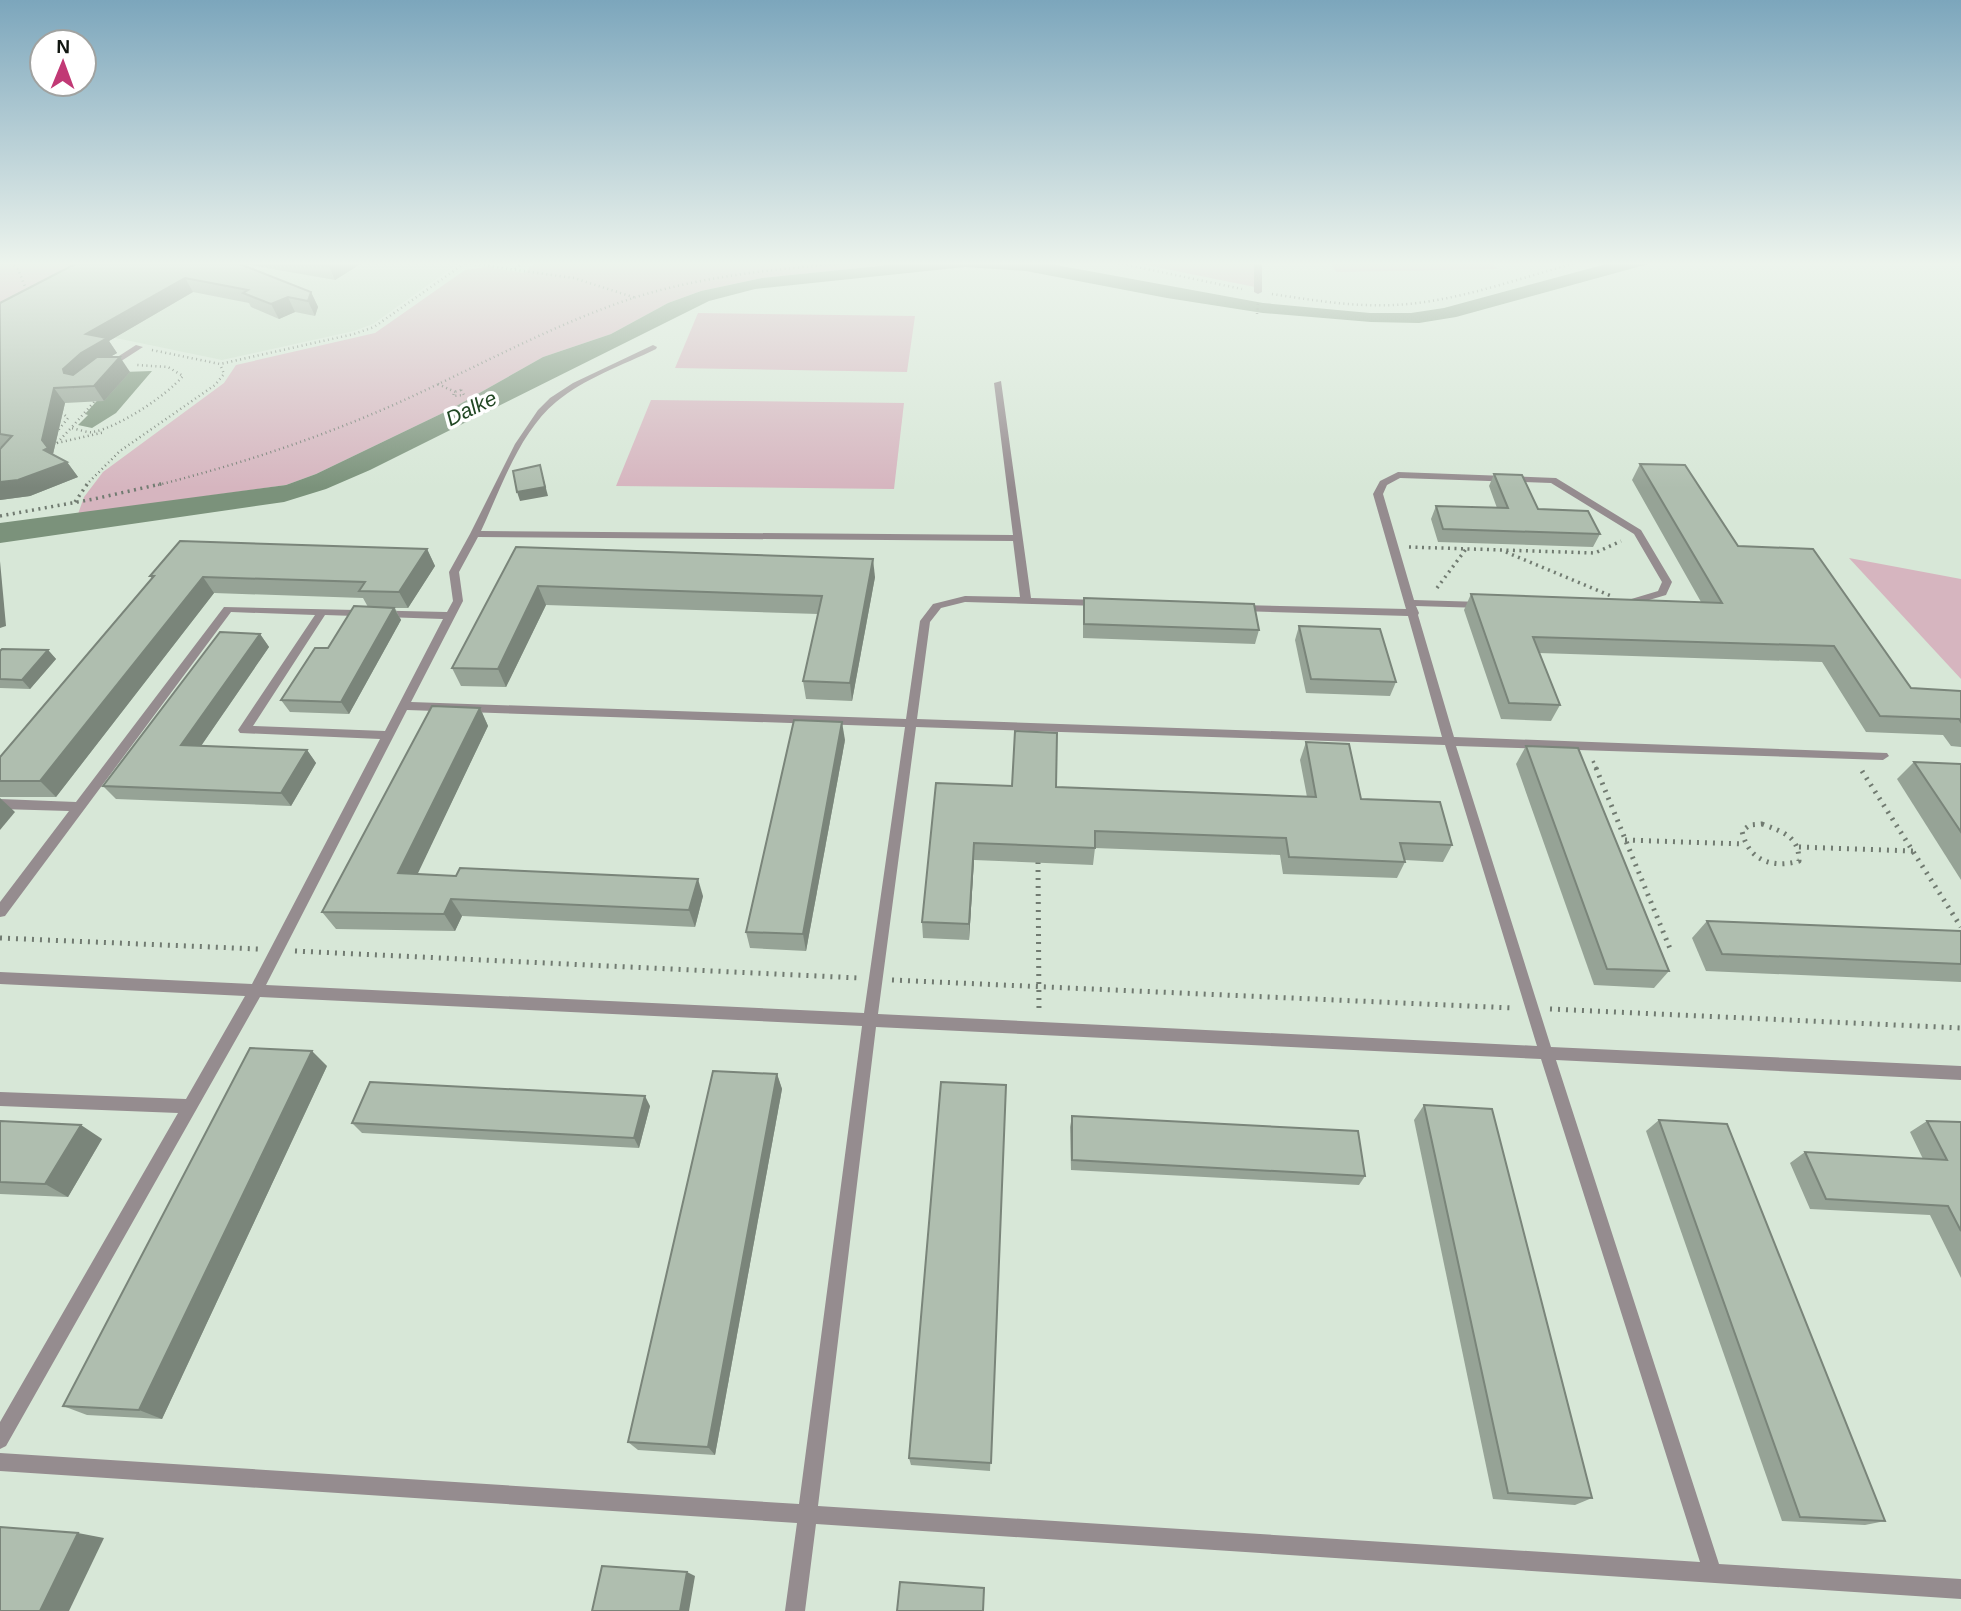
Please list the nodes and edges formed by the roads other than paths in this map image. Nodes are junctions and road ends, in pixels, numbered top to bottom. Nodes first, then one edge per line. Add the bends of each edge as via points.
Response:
1 (139, 347) road end
2 (653, 347) dead end
3 (96, 372) edge
4 (998, 383) dead end
5 (475, 534) junction
6 (1018, 538) junction
7 (1026, 601) junction
8 (1109, 604) edge
9 (1492, 605) edge
10 (1417, 606) junction
11 (1220, 607) edge
12 (1612, 608) edge
13 (322, 612) junction
14 (450, 616) junction
15 (405, 706) junction
16 (910, 722) junction
17 (389, 735) junction
18 (1449, 741) junction
19 (1883, 756) dead end
20 (0, 804) edge
21 (79, 807) junction
22 (0, 912) edge
23 (0, 978) edge
24 (256, 990) junction
25 (870, 1021) junction
26 (1546, 1053) junction
27 (1961, 1073) edge
28 (0, 1099) edge
29 (190, 1106) junction
30 (0, 1440) edge
31 (0, 1462) edge
32 (806, 1514) junction
33 (1713, 1574) junction
34 (1961, 1589) edge
35 (795, 1611) edge

1 - 3 lane
2 - 5 lane via 552,401 513,457
4 - 6 lane
5 - 6 lane
5 - 14 lane via 454,572 458,601
6 - 7 lane
7 - 8 lane
7 - 16 lane via 965,599 937,606 925,621
9 - 10 lane
10 - 11 lane
10 - 12 lane via 1378,494 1382,483 1398,475 1553,480 1638,533 1667,582 1662,593
10 - 18 lane
13 - 14 lane
13 - 17 lane via 244,730
13 - 21 lane via 228,609
14 - 15 lane
15 - 16 lane
15 - 17 lane
16 - 18 lane
16 - 25 lane
17 - 24 lane
18 - 19 lane
18 - 26 lane
20 - 21 lane
21 - 22 lane
23 - 24 lane
24 - 25 lane
24 - 29 lane
25 - 26 lane
25 - 32 lane
26 - 27 lane
26 - 33 lane
28 - 29 lane
29 - 30 lane
31 - 32 lane
32 - 33 lane
32 - 35 lane
33 - 34 lane

